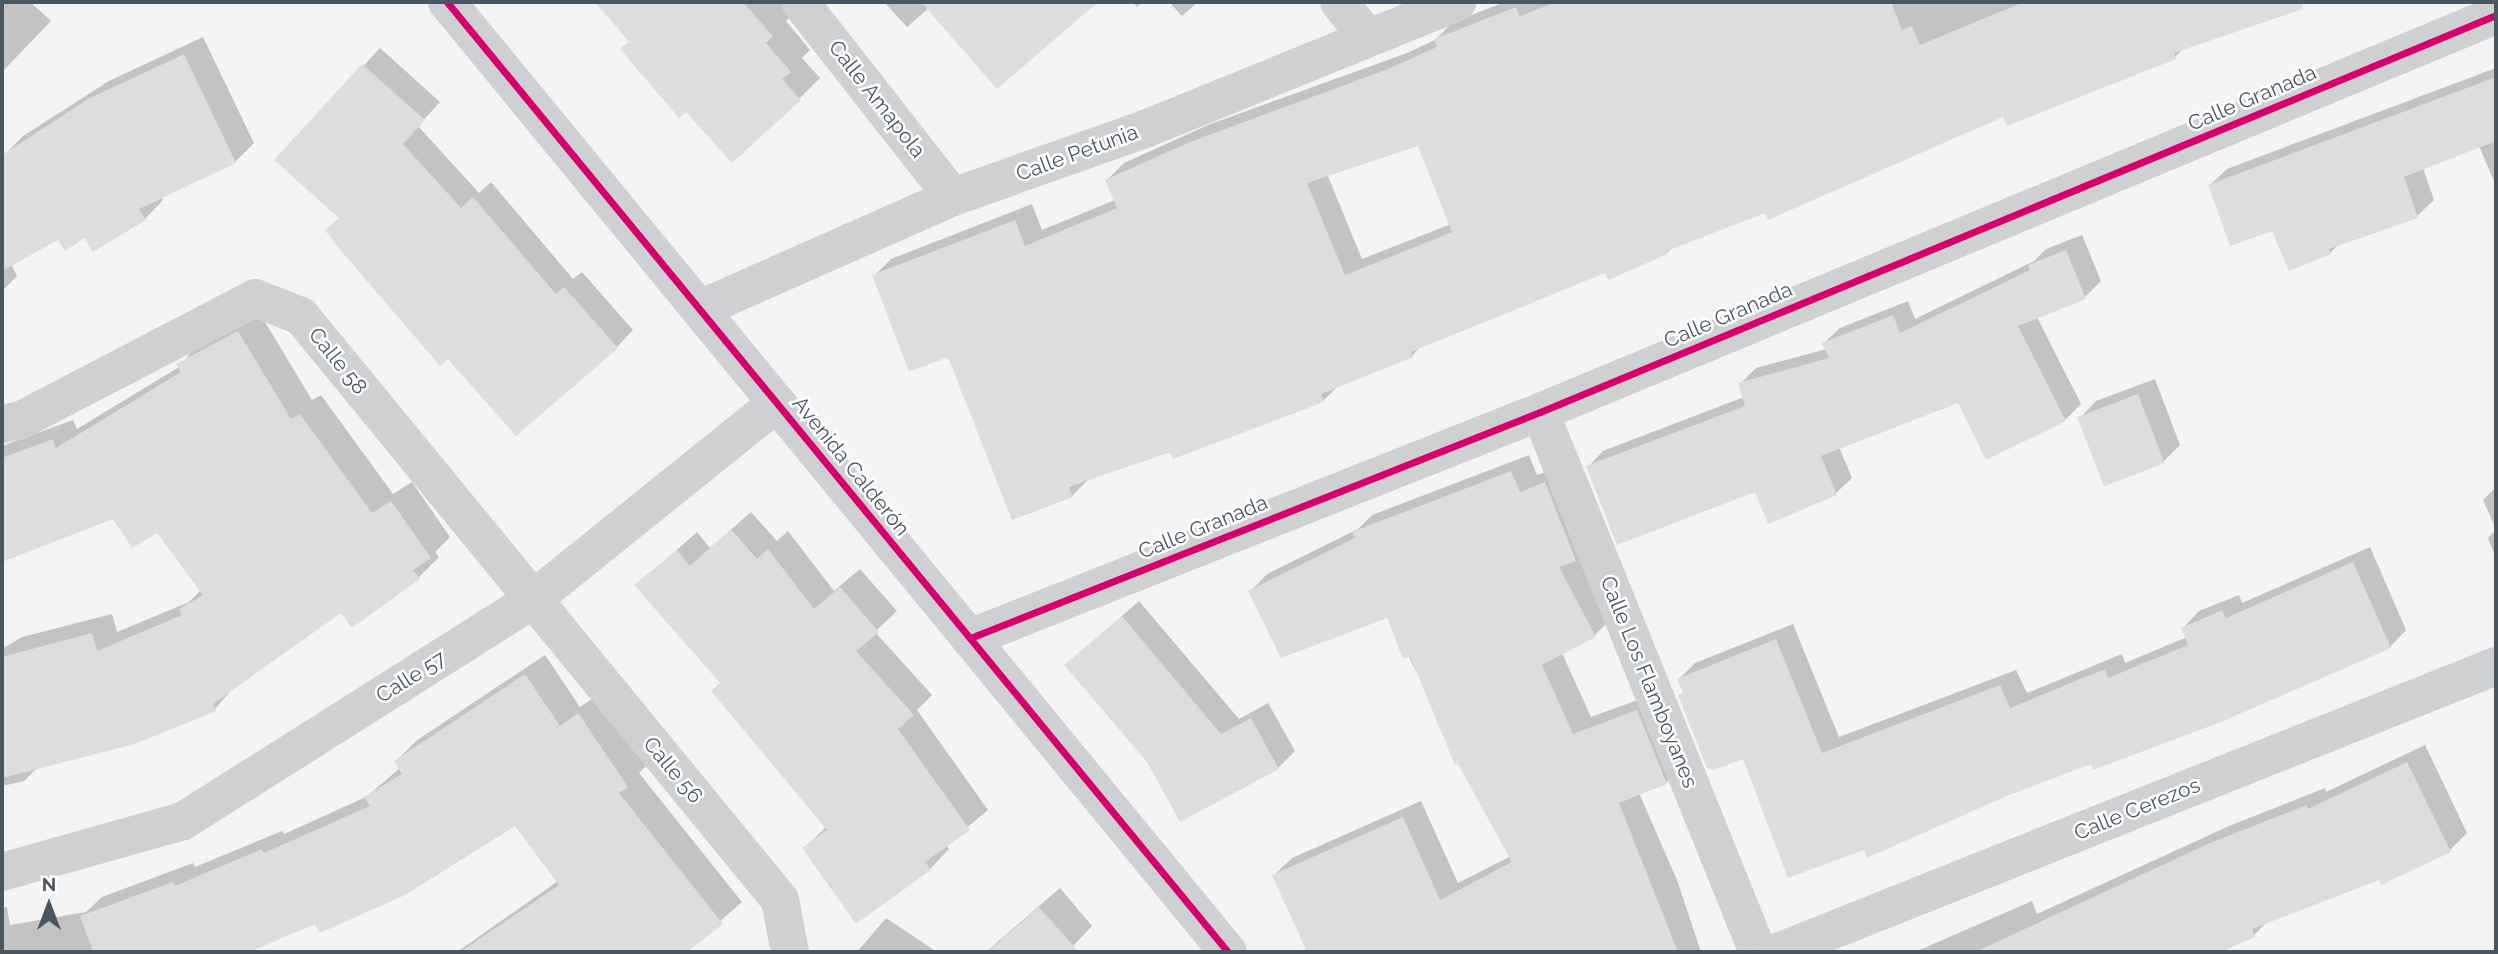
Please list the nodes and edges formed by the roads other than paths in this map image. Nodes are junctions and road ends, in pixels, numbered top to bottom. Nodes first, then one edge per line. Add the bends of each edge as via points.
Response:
1 (447, 2) edge
2 (800, 2) edge
3 (1339, 2) edge
4 (1457, 2) edge
5 (2496, 15) edge
6 (1367, 37) junction
7 (953, 197) junction
8 (700, 309) junction
9 (777, 403) junction
10 (1540, 412) junction
11 (2, 424) edge
12 (532, 600) junction
13 (970, 638) junction
14 (2496, 666) edge
15 (2, 872) edge
16 (790, 952) edge
17 (1227, 952) edge
18 (1758, 952) edge
19 (1778, 952) edge

1 - 8 street, Avenida Calderón
2 - 7 street, Calle Amapola
3 - 6 street
4 - 6 street, Calle Petunia
5 - 10 street, Calle Granada
6 - 7 street, Calle Petunia via 1145,130
7 - 8 street, Calle Petunia
8 - 9 street, Avenida Calderón
9 - 12 street, Calle 57
9 - 13 street, Avenida Calderón
10 - 13 street, Calle Granada
10 - 18 street, Calle Los Flamboyanes
11 - 12 street, Calle 58 via 21,420 255,298 301,316
12 - 15 street, Calle 57 via 183,821
12 - 16 street, Calle 56 via 780,900
13 - 17 street, Avenida Calderón
14 - 19 street, Calle Cerezos

